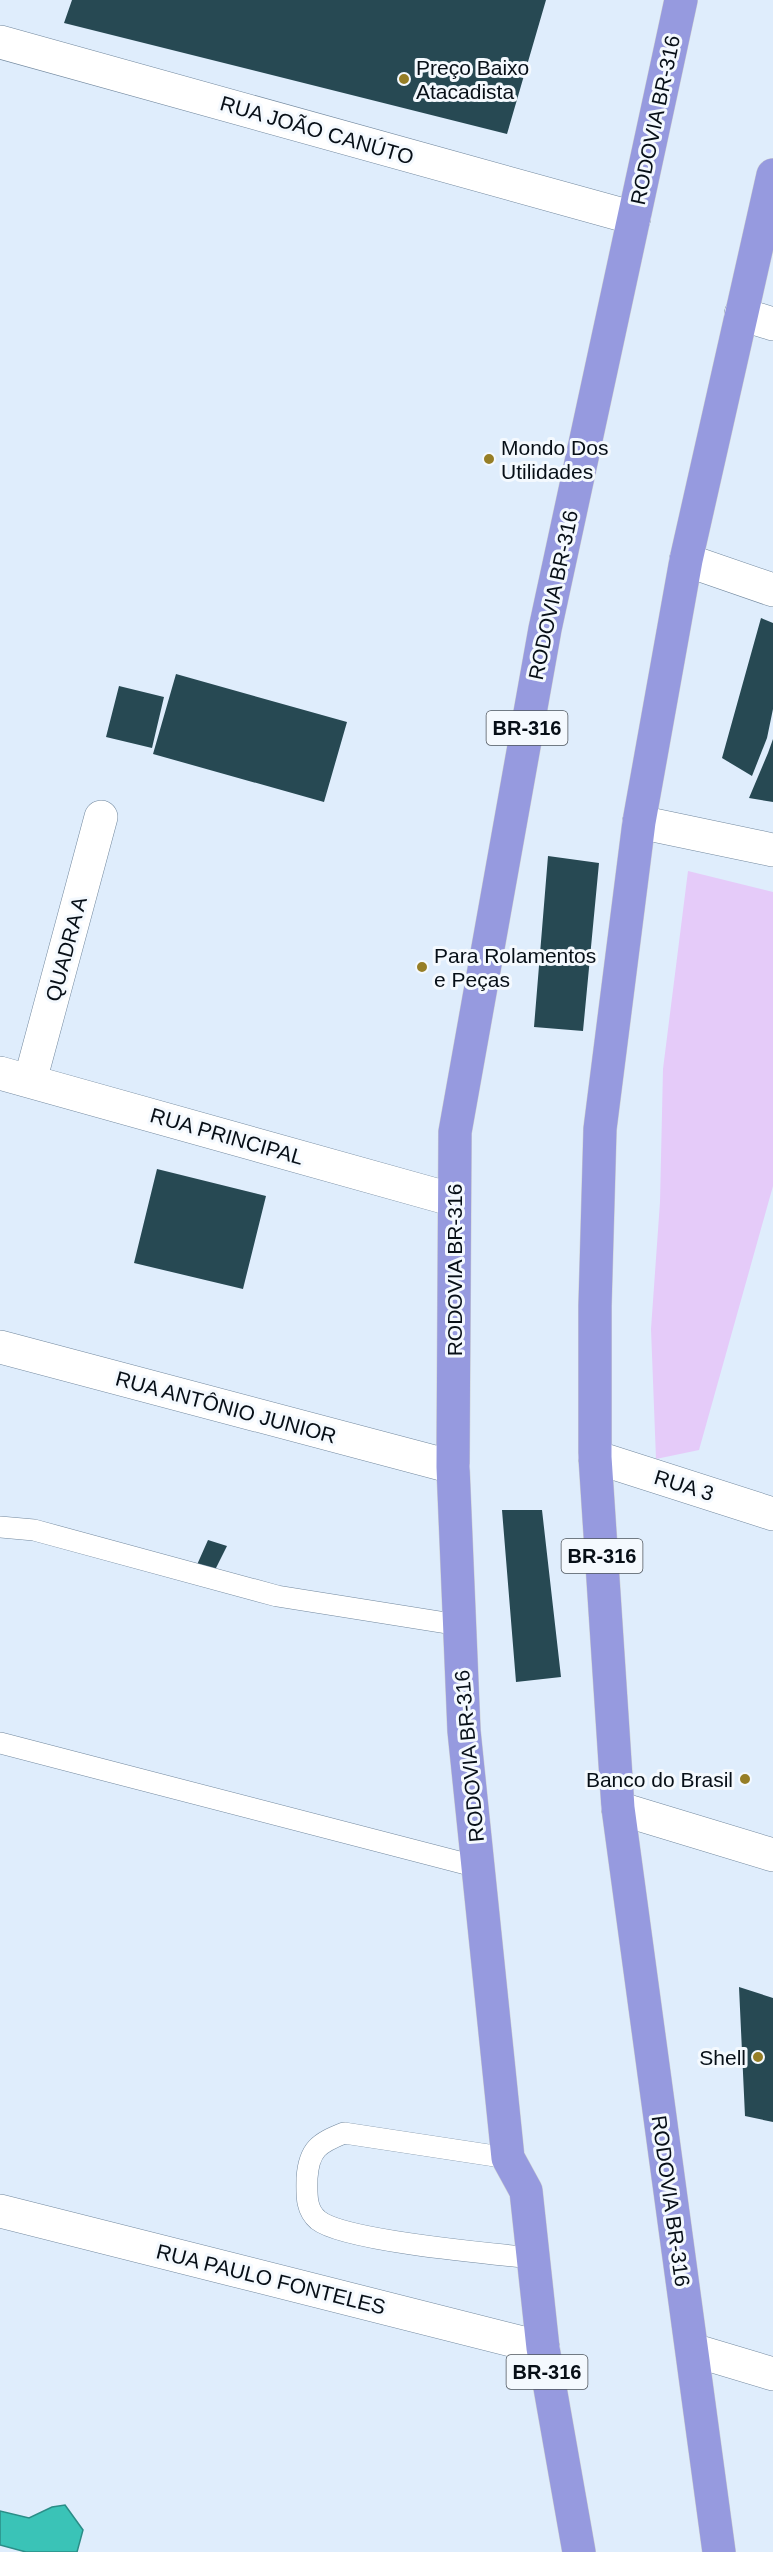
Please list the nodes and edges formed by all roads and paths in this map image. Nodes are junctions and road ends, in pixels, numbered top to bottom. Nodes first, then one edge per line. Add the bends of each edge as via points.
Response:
1 (681, 0) edge
2 (0, 42) edge
3 (773, 175) edge
4 (633, 218) junction
5 (741, 314) junction
6 (773, 324) edge
7 (687, 560) junction
8 (773, 590) edge
9 (101, 817) dead end
10 (639, 822) junction
11 (773, 850) edge
12 (15, 1077) edge
13 (454, 1200) junction
14 (0, 1347) edge
15 (595, 1457) junction
16 (453, 1467) junction
17 (773, 1514) edge
18 (0, 1527) edge
19 (459, 1625) junction
20 (0, 1743) edge
21 (618, 1808) junction
22 (773, 1855) edge
23 (478, 1867) junction
24 (508, 2158) junction
25 (0, 2211) edge
26 (534, 2258) junction
27 (543, 2348) junction
28 (693, 2350) junction
29 (773, 2374) edge
30 (579, 2552) edge
31 (719, 2552) edge

1 - 4 highway, RODOVIA BR-316 / BR-316
2 - 4 street, RUA JOÃO CANÚTO
3 - 5 highway, RODOVIA BR-316 / BR-316
4 - 13 highway, RODOVIA BR-316 / BR-316 via 545,629 455,1132
5 - 6 street
5 - 7 highway, RODOVIA BR-316 / BR-316
7 - 8 street
7 - 10 highway, RODOVIA BR-316 / BR-316
9 - 12 street, QUADRA A
10 - 11 street
10 - 15 highway, RODOVIA BR-316 / BR-316 via 600,1129
12 - 13 street, RUA PRINCIPAL
13 - 16 highway, RODOVIA BR-316 / BR-316
14 - 16 street, RUA ANTÔNIO JUNIOR
15 - 17 street, RUA 3
15 - 21 highway, RODOVIA BR-316 / BR-316
16 - 19 highway, RODOVIA BR-316 / BR-316
18 - 19 lane via 34,1530 277,1596
19 - 23 highway, RODOVIA BR-316 / BR-316 via 464,1731
20 - 23 lane
21 - 22 street
21 - 28 highway, RODOVIA BR-316 / BR-316
23 - 24 highway, RODOVIA BR-316 / BR-316
24 - 26 highway, RODOVIA BR-316 / BR-316 via 526,2191
24 - 26 lane via 344,2133 320,2143 308,2164 306,2201 318,2220 340,2230 428,2246
25 - 27 street, RUA PAULO FONTELES
26 - 27 highway, RODOVIA BR-316 / BR-316
27 - 30 highway, RODOVIA BR-316 / BR-316
28 - 29 street
28 - 31 highway, RODOVIA BR-316 / BR-316

